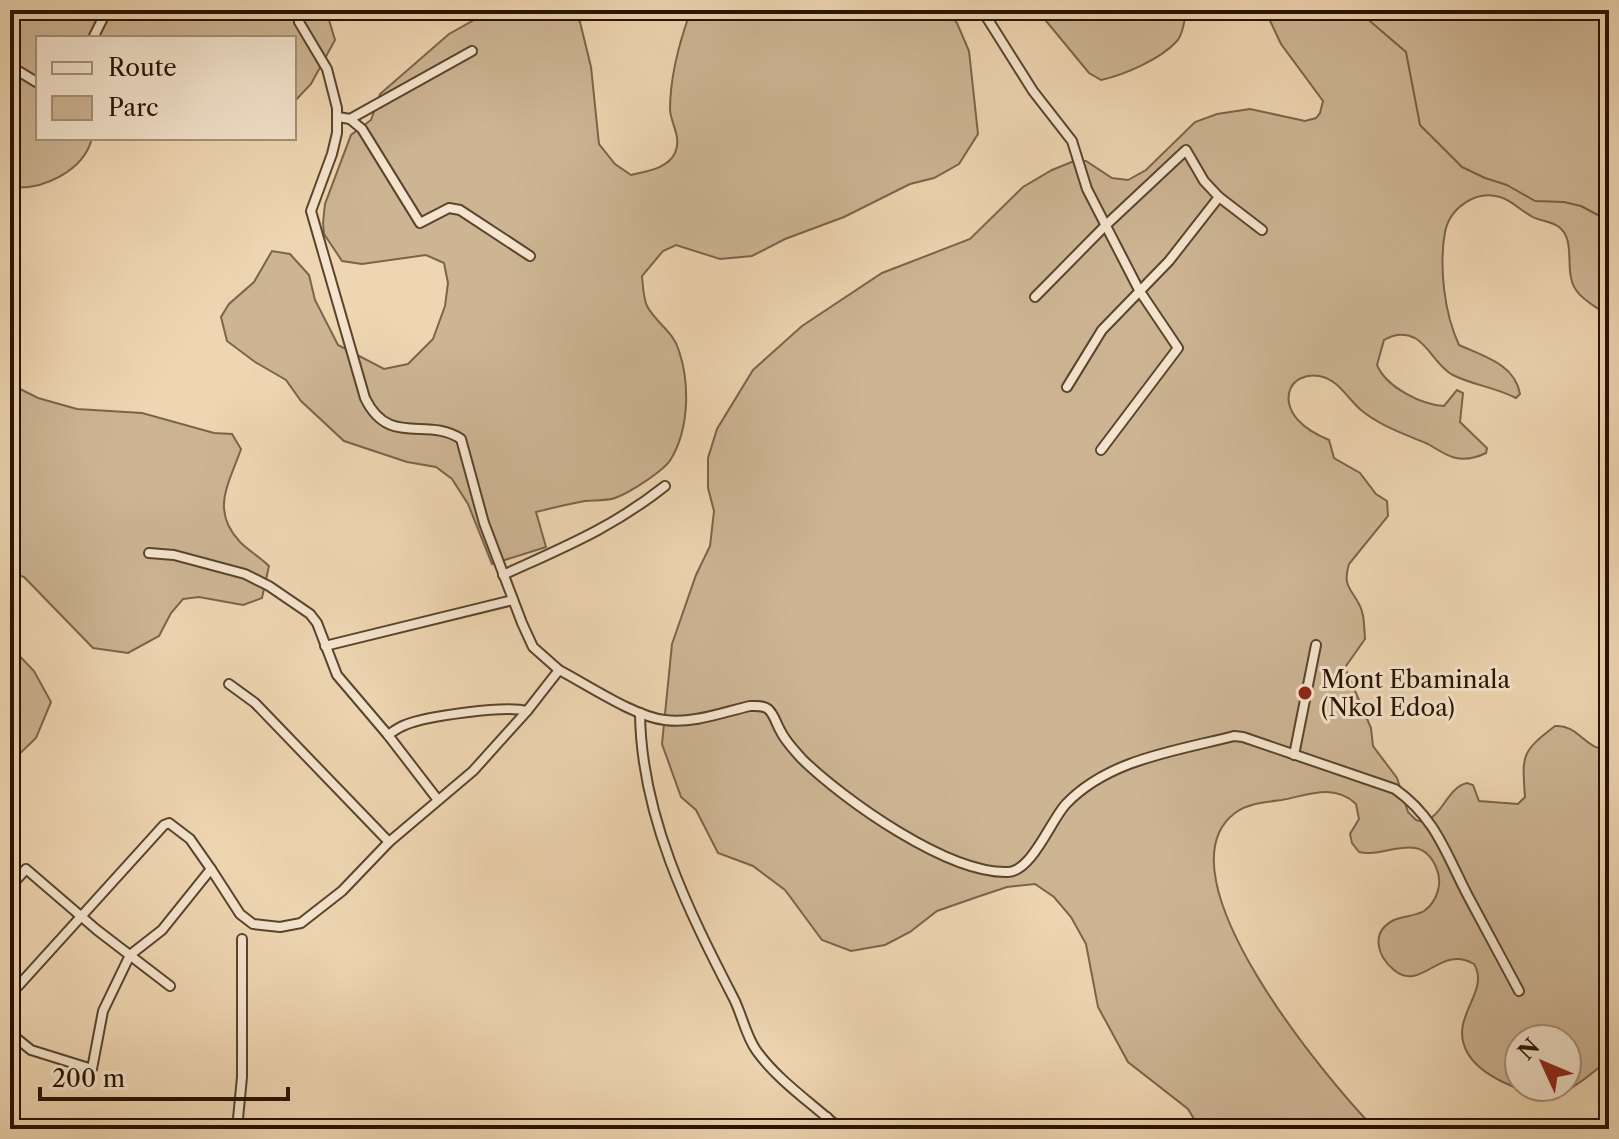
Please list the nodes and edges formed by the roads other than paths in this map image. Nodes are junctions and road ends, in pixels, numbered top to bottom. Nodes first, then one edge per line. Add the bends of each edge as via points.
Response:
1 (107, 10) edge
2 (298, 10) edge
3 (982, 10) edge
4 (94, 36) edge
5 (472, 51) dead end
6 (10, 66) edge
7 (36, 82) edge
8 (338, 117) junction
9 (350, 119) junction
10 (1219, 197) junction
11 (1106, 225) junction
12 (1262, 230) dead end
13 (530, 256) dead end
14 (1139, 290) junction
15 (1035, 297) dead end
16 (1067, 387) dead end
17 (1101, 450) dead end
18 (665, 486) dead end
19 (149, 553) dead end
20 (503, 575) junction
21 (513, 600) junction
22 (1316, 645) dead end
23 (325, 646) junction
24 (559, 670) junction
25 (229, 684) dead end
26 (527, 711) junction
27 (640, 713) junction
28 (388, 735) junction
29 (1294, 755) junction
30 (438, 800) junction
31 (389, 842) junction
32 (211, 869) junction
33 (10, 887) edge
34 (81, 915) junction
35 (242, 939) dead end
36 (130, 955) junction
37 (170, 986) dead end
38 (1519, 991) dead end
39 (10, 995) edge
40 (10, 1033) edge
41 (827, 1117) junction
42 (237, 1129) edge
43 (818, 1129) edge
44 (840, 1129) edge

1 - 4 street
2 - 8 street via 299,22 327,69
3 - 11 street via 1072,141 1087,189
5 - 9 street
6 - 7 street
8 - 9 street
8 - 20 street via 332,154 311,211 365,398 393,428 442,431 461,439
9 - 13 street via 362,129 420,223 449,208 460,210
10 - 11 street via 1186,150
10 - 12 street
10 - 14 street
11 - 14 street
11 - 15 street
14 - 16 street via 1102,330
14 - 17 street via 1178,348
18 - 20 street via 604,529
19 - 23 street via 224,567 269,586 310,614
20 - 21 street
21 - 23 street
21 - 24 street via 533,647
22 - 29 street
23 - 28 street via 337,675
24 - 26 street
24 - 27 street
25 - 31 street via 255,703
26 - 28 street via 432,717
26 - 30 street via 473,771
27 - 29 street via 667,721 760,705 769,709 800,757 888,826 932,850 1009,872 1020,868 1067,803 1114,769 1234,736
27 - 41 street via 649,791 686,905 755,1049
28 - 30 street
29 - 38 street via 1395,789 1410,800 1444,843
30 - 31 street
31 - 32 street via 318,911 301,923 280,927 253,924 240,914
32 - 34 street via 190,839 169,823
32 - 36 street via 162,930
33 - 34 street via 26,869
34 - 36 street
34 - 39 street
35 - 42 street
36 - 37 street
36 - 40 street via 103,1011 92,1069 31,1050
41 - 43 street
41 - 44 street

